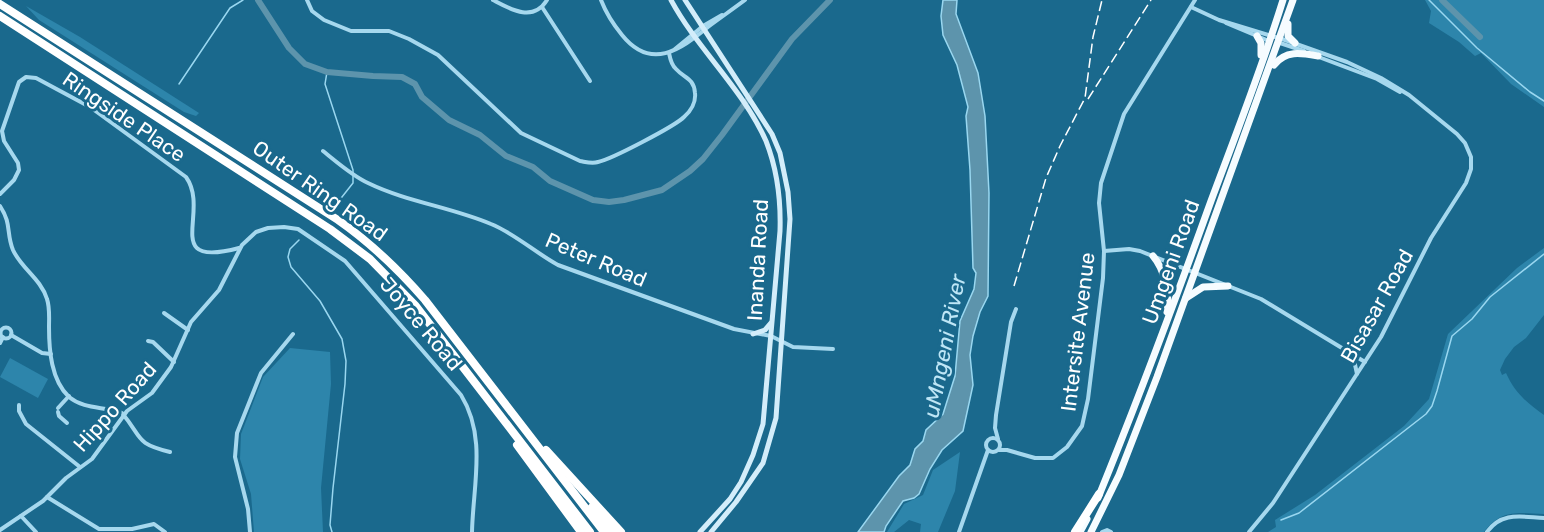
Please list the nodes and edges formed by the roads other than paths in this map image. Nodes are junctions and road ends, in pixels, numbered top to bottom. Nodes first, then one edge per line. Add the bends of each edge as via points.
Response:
1 (307, 0) edge
2 (493, 0) edge
3 (547, 0) edge
4 (601, 0) edge
5 (671, 0) edge
6 (685, 0) edge
7 (745, 0) edge
8 (1195, 0) edge
9 (1283, 0) edge
10 (1293, 0) edge
11 (0, 4) edge
12 (542, 7) junction
13 (1191, 7) junction
14 (0, 16) edge
15 (1288, 16) junction
16 (1226, 22) junction
17 (704, 28) junction
18 (695, 36) junction
19 (1257, 36) junction
20 (1270, 39) junction
21 (1280, 41) junction
22 (1295, 43) junction
23 (669, 52) junction
24 (1318, 57) junction
25 (1260, 69) junction
26 (1268, 74) junction
27 (590, 81) dead end
28 (1413, 99) junction
29 (323, 151) dead end
30 (0, 194) edge
31 (0, 206) edge
32 (240, 248) junction
33 (1104, 251) junction
34 (1154, 256) junction
35 (1186, 269) junction
36 (1195, 273) junction
37 (1228, 286) junction
38 (1186, 299) junction
39 (1016, 309) dead end
40 (164, 313) dead end
41 (772, 322) junction
42 (1165, 327) junction
43 (1, 330) edge
44 (188, 330) junction
45 (293, 334) dead end
46 (753, 334) junction
47 (11, 335) junction
48 (771, 336) junction
49 (3, 337) junction
50 (148, 341) dead end
51 (783, 342) junction
52 (0, 343) edge
53 (833, 349) dead end
54 (51, 352) junction
55 (1352, 354) junction
56 (174, 362) junction
57 (1365, 362) junction
58 (1357, 374) junction
59 (69, 396) junction
60 (485, 396) junction
61 (20, 405) dead end
62 (123, 415) junction
63 (518, 420) junction
64 (67, 423) dead end
65 (995, 428) junction
66 (991, 438) junction
67 (999, 441) junction
68 (546, 450) junction
69 (988, 450) junction
70 (999, 450) junction
71 (170, 452) dead end
72 (1012, 452) junction
73 (80, 468) junction
74 (1100, 494) joint
75 (47, 497) junction
76 (21, 516) junction
77 (1544, 518) edge
78 (0, 530) edge
79 (36, 532) edge
80 (165, 532) edge
81 (250, 532) edge
82 (472, 532) edge
83 (579, 532) edge
84 (590, 532) edge
85 (604, 532) edge
86 (612, 532) edge
87 (621, 532) edge
88 (700, 532) edge
89 (711, 532) edge
90 (959, 532) edge
91 (1078, 532) edge
92 (1091, 532) edge
93 (1102, 532) edge
94 (1112, 532) edge
95 (1249, 532) edge
96 (1487, 532) edge

1 - 23 street via 312,11 324,20 351,31 389,31 438,56 521,133 580,161 598,162 683,118 693,104 695,90 689,77 673,66
2 - 12 street via 519,13 531,13
3 - 12 street
4 - 23 street via 610,21 632,46 650,55
5 - 18 main road, Inanda Road
6 - 17 main road, Inanda Road
7 - 17 street
8 - 13 street, Intersite Avenue
9 - 20 highway, Umgeni Road
10 - 15 highway, Umgeni Road
11 - 63 highway, Outer Ring Road via 353,231 410,282
12 - 27 street
13 - 16 street
13 - 33 street, Intersite Avenue via 1118,128 1100,189
14 - 60 highway, Outer Ring Road via 358,249 407,296
15 - 21 highway, Umgeni Road
15 - 22 highway via 1288,36
16 - 19 street
16 - 20 street
17 - 18 street
17 - 51 main road, Inanda Road via 772,134 780,153 790,209
18 - 23 street
18 - 41 main road, Inanda Road via 753,117 772,159 780,202
19 - 20 street
19 - 25 highway via 1262,46
20 - 21 street
20 - 25 highway, Umgeni Road
21 - 22 street
21 - 24 street
21 - 26 highway, Umgeni Road
22 - 28 street via 1360,68
24 - 26 highway via 1288,54
24 - 28 street via 1377,79
25 - 35 highway, Umgeni Road
26 - 36 highway, Umgeni Road
28 - 57 street, Bisasar Road via 1462,139 1470,152 1471,169
29 - 46 street, Peter Road via 349,172 392,193 492,224 558,265
30 - 32 street, Ringside Place via 17,176 19,167 4,141 3,126 19,82 26,77 36,78 90,107 186,177 194,193 192,234 197,248 211,254
31 - 54 street via 8,219 14,251 47,299
32 - 44 street, Hippo Road via 219,290
32 - 82 street, Joyce Road via 256,232 284,227 303,232 334,252 358,274 461,395 477,442
33 - 34 street via 1129,249
33 - 72 street, Intersite Avenue via 1088,399 1080,429 1053,458
34 - 35 street
34 - 42 highway via 1168,296
35 - 36 street
35 - 42 highway, Umgeni Road
36 - 37 street
36 - 38 highway, Umgeni Road
37 - 38 highway via 1203,287
37 - 55 street via 1261,299
38 - 92 highway, Umgeni Road via 1127,455
39 - 65 street
40 - 44 street
41 - 46 main road via 765,330
41 - 48 main road, Inanda Road
42 - 74 highway, Umgeni Road
43 - 47 street via 10,328
43 - 49 street
44 - 56 street, Hippo Road
45 - 81 street via 266,364 237,432 235,457
46 - 48 street, Peter Road
47 - 49 street
47 - 54 street via 35,349
48 - 51 street, Peter Road
48 - 88 main road, Inanda Road via 763,424 753,455 735,492
49 - 52 street
50 - 56 street
51 - 53 street, Peter Road
51 - 89 main road, Inanda Road via 776,418 767,454
54 - 59 street via 56,376
55 - 57 street
55 - 58 street
56 - 62 street, Hippo Road via 151,393
57 - 58 street, Bisasar Road
58 - 95 street, Bisasar Road via 1273,503
59 - 62 street via 83,405
59 - 64 street via 58,410
60 - 83 highway
60 - 84 highway, Outer Ring Road
61 - 73 street via 21,417 32,431
62 - 71 street via 144,443
62 - 73 street, Hippo Road
63 - 68 highway
63 - 85 highway, Outer Ring Road
65 - 66 street
65 - 67 street
66 - 67 street
66 - 69 street via 986,442
67 - 70 street
67 - 72 street, Intersite Avenue
68 - 86 highway
68 - 87 highway
69 - 70 street
69 - 90 street
70 - 72 street, Intersite Avenue
73 - 75 street, Hippo Road
74 - 91 highway
75 - 76 street, Hippo Road
75 - 80 street via 99,529 150,524
76 - 78 street, Hippo Road
76 - 79 street
77 - 96 street via 1510,516
93 - 94 street

